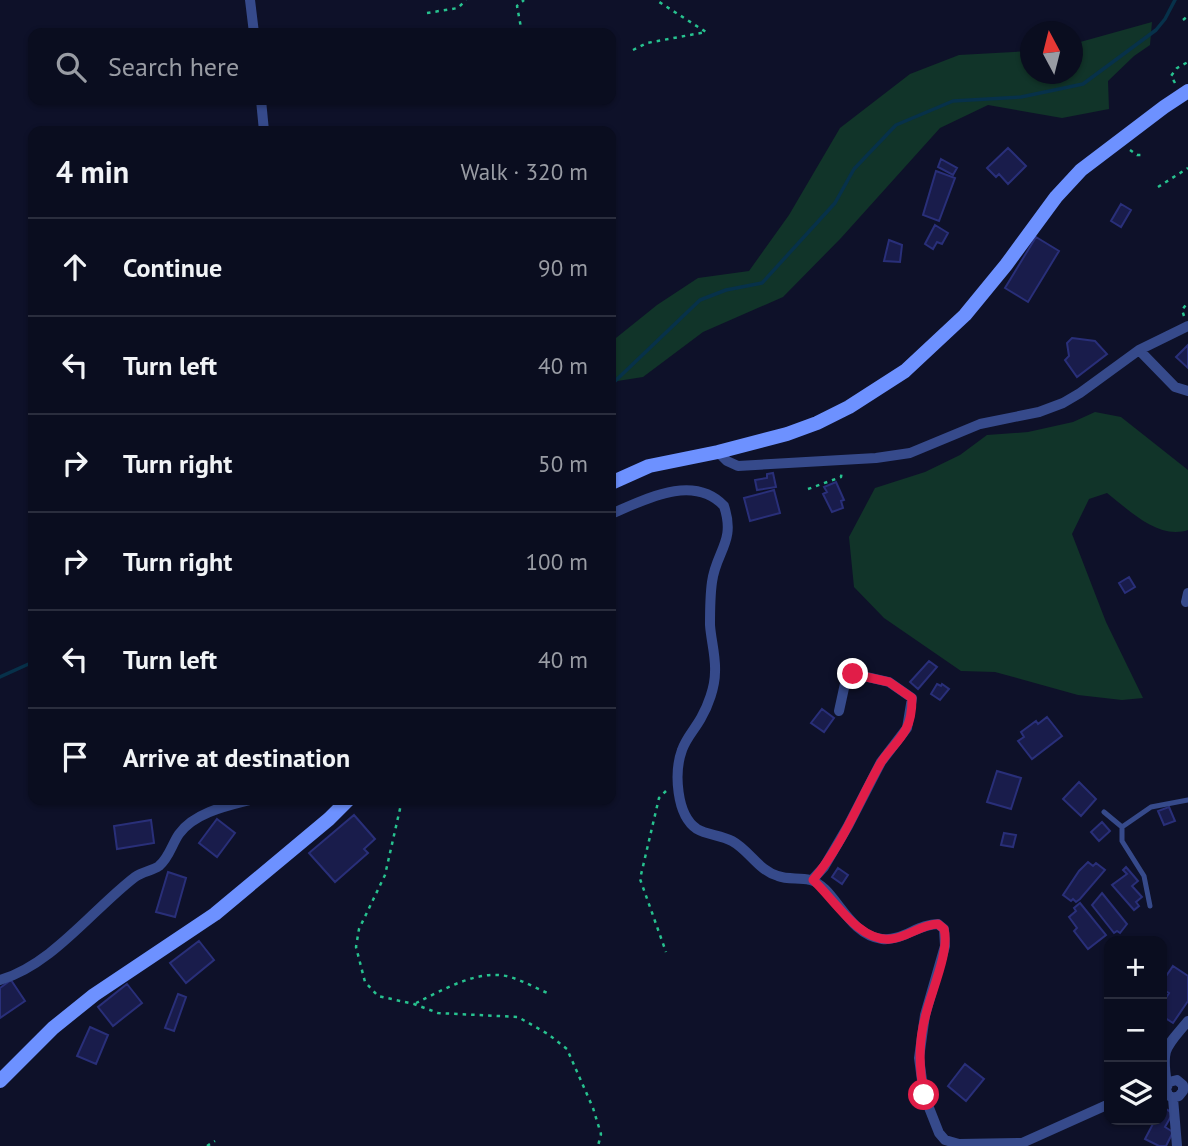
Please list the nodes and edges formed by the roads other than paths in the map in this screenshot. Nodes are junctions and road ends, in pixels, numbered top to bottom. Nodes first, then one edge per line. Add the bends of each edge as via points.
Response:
1 (250, 0) edge
2 (253, 28) edge
3 (1185, 93) edge
4 (261, 105) edge
5 (264, 126) edge
6 (1188, 326) edge
7 (1139, 350) junction
8 (1188, 391) edge
9 (718, 452) junction
10 (616, 482) edge
11 (616, 512) edge
12 (839, 711) dead end
13 (1188, 800) edge
14 (233, 805) edge
15 (343, 805) edge
16 (1104, 812) dead end
17 (1122, 827) junction
18 (813, 880) junction
19 (1150, 906) dead end
20 (0, 980) edge
21 (1188, 1021) edge
22 (1165, 1062) edge
23 (1185, 1079) edge
24 (1167, 1080) edge
25 (0, 1081) edge
26 (1167, 1093) edge
27 (1173, 1098) junction
28 (1104, 1106) edge
29 (1177, 1146) edge

1 - 2 street
3 - 9 main road via 1080,170 965,315 905,371 817,423
4 - 5 street
6 - 7 street
7 - 8 street via 1175,387
7 - 9 street via 1050,409 980,424 910,453 738,466
9 - 10 main road via 649,466
11 - 18 street via 678,491 708,494 724,506 727,538 711,592 715,673 702,717 681,752 678,769 683,813 700,831 732,841 778,876
12 - 18 street via 846,679 853,674 889,682 912,698 907,728 881,762
13 - 17 lane via 1151,807
14 - 20 street via 190,824 161,865 137,876 37,961
15 - 25 main road via 215,914 94,995
16 - 17 lane
17 - 19 lane via 1122,841 1144,876
18 - 28 street via 844,915 879,939 904,936 931,924 944,929 945,946 925,1015 919,1058 924,1095 945,1140 1022,1143
21 - 22 street via 1165,1051
23 - 24 street
23 - 27 street via 1182,1094
26 - 27 street
27 - 29 street

